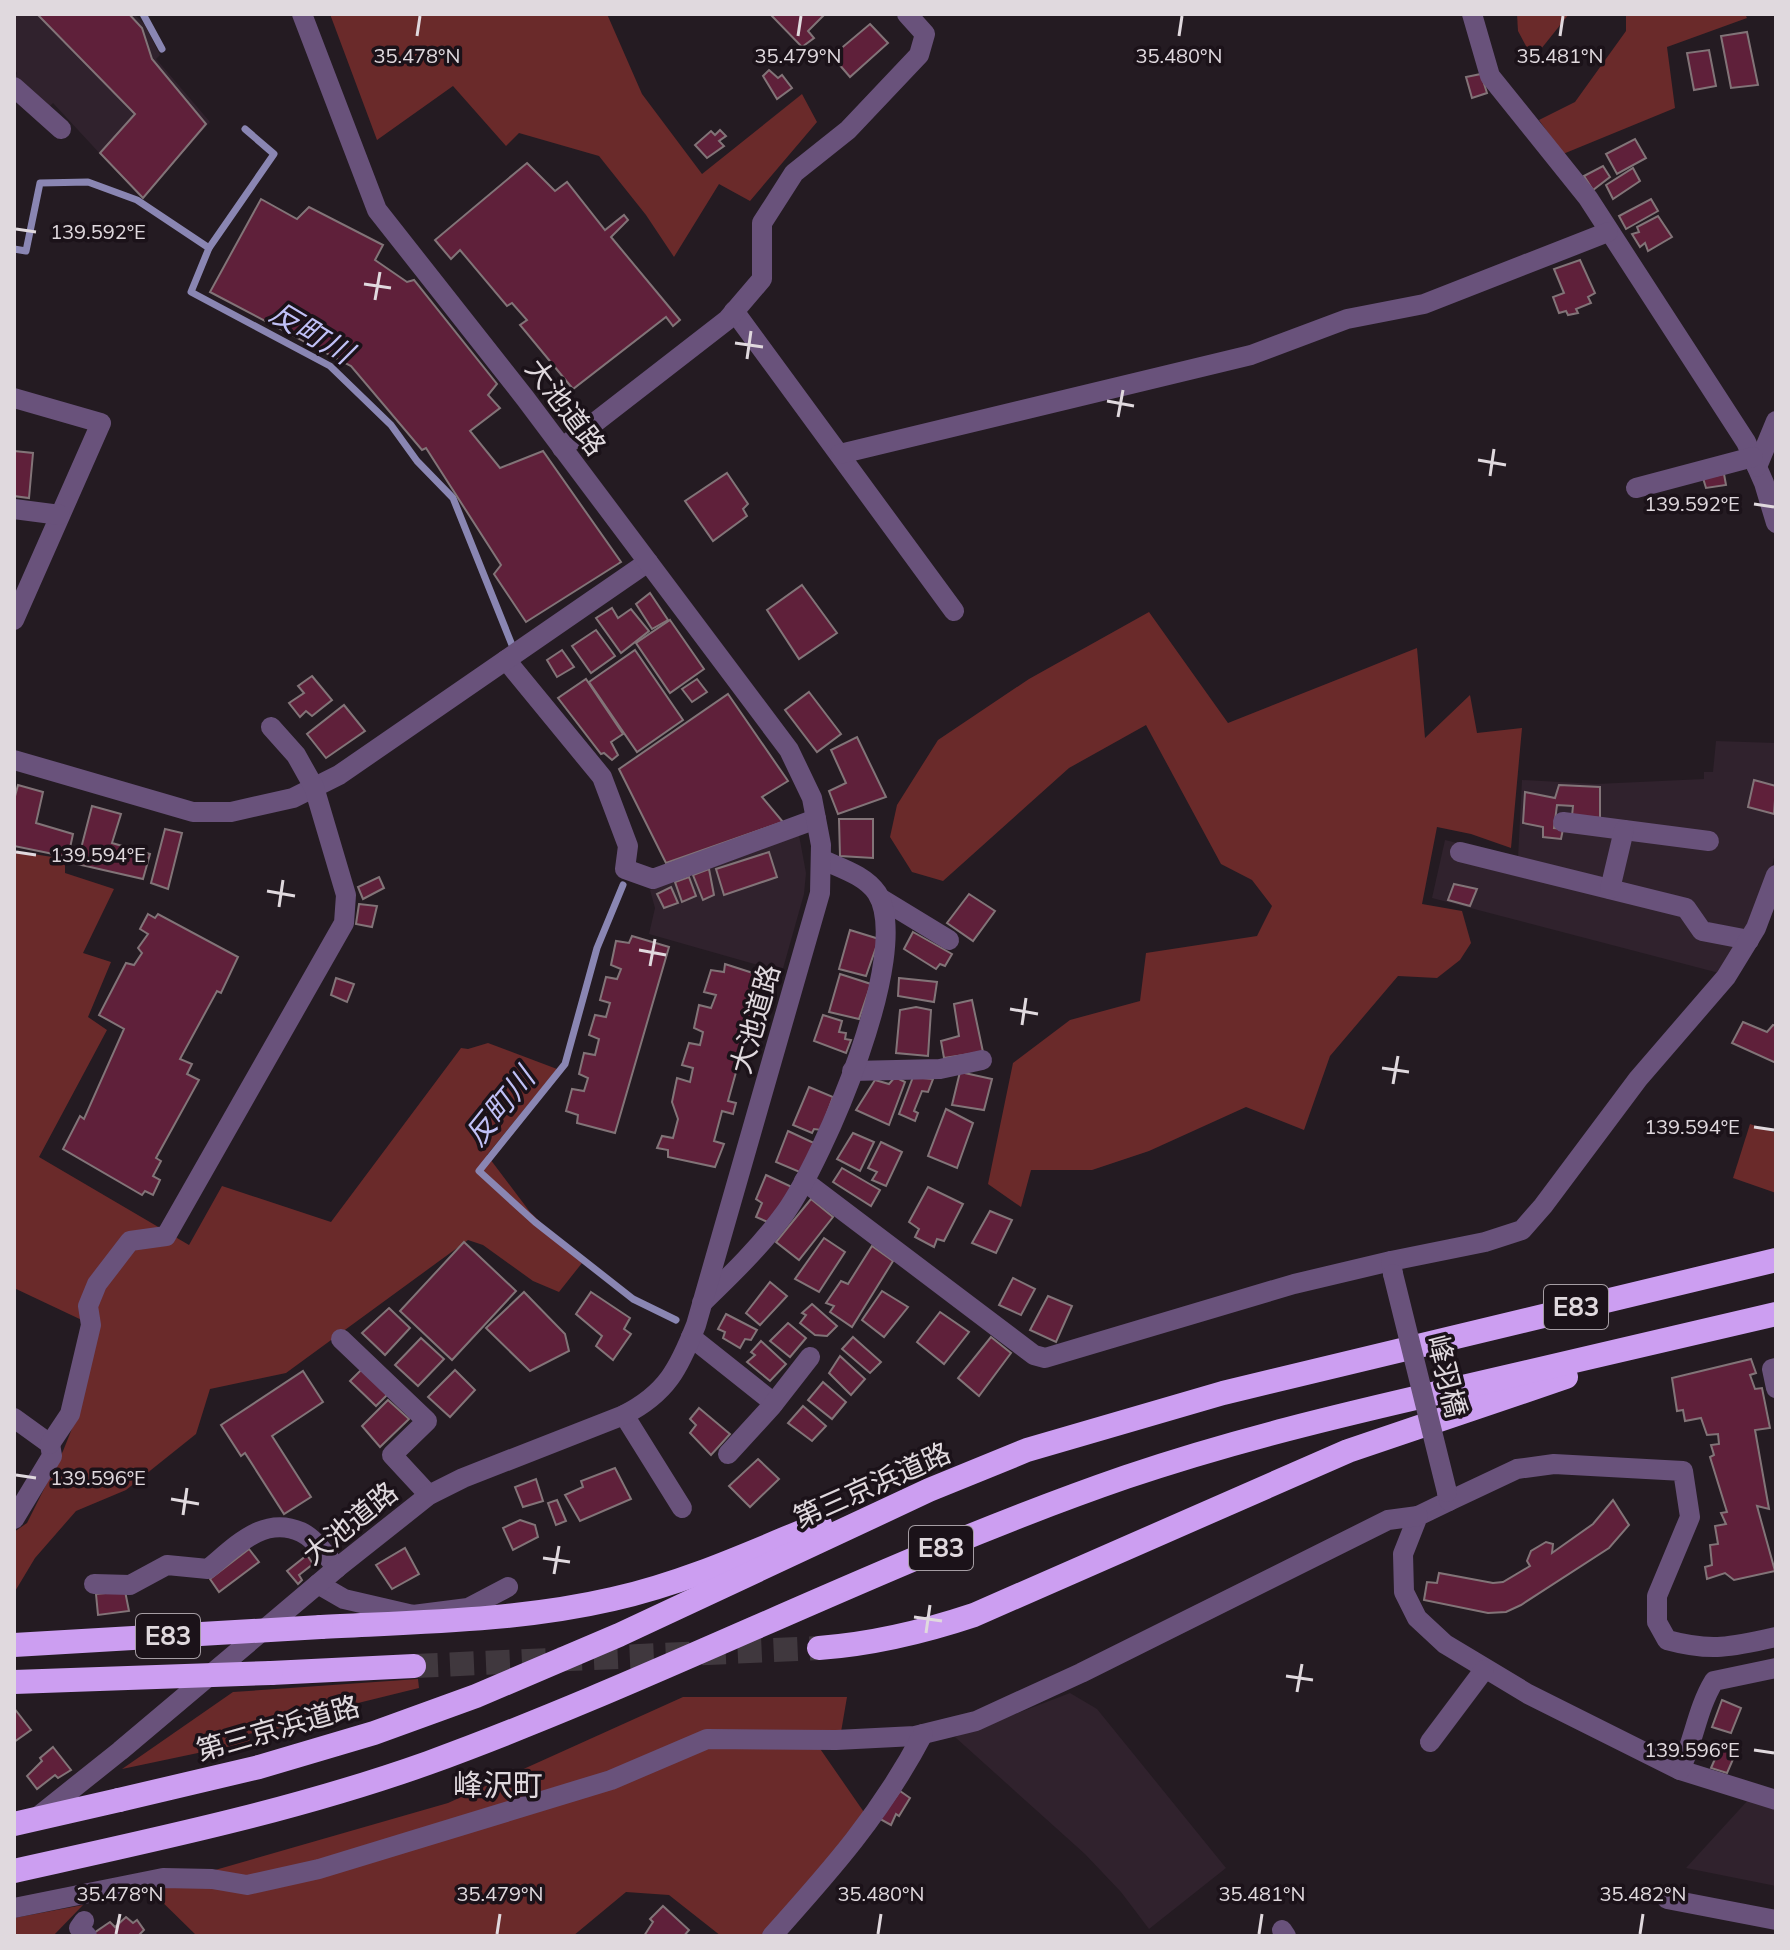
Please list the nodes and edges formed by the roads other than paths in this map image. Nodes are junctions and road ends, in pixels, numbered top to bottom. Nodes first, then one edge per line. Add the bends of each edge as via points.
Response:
1 (302, 14) edge
2 (907, 14) edge
3 (1472, 14) edge
4 (14, 87) edge
5 (61, 129) dead end
6 (1608, 232) junction
7 (734, 311) junction
8 (14, 398) edge
9 (1776, 421) edge
10 (562, 448) junction
11 (840, 454) junction
12 (1755, 462) junction
13 (1636, 488) dead end
14 (14, 509) edge
15 (60, 515) junction
16 (1776, 523) edge
17 (648, 562) junction
18 (954, 611) dead end
19 (14, 620) edge
20 (506, 660) junction
21 (271, 727) dead end
22 (14, 760) edge
23 (314, 787) junction
24 (816, 819) junction
25 (1563, 822) dead end
26 (1624, 830) junction
27 (1709, 841) dead end
28 (1460, 852) dead end
29 (821, 859) junction
30 (1776, 875) edge
31 (1610, 889) junction
32 (880, 898) junction
33 (949, 940) dead end
34 (1749, 940) junction
35 (982, 1060) dead end
36 (852, 1071) junction
37 (804, 1181) junction
38 (1776, 1260) edge
39 (1392, 1268) junction
40 (702, 1303) junction
41 (1776, 1314) edge
42 (1713, 1329) junction
43 (691, 1337) junction
44 (341, 1339) dead end
45 (810, 1357) dead end
46 (1776, 1368) edge
47 (1776, 1388) edge
48 (774, 1403) junction
49 (624, 1415) junction
50 (1141, 1416) junction
51 (14, 1418) edge
52 (50, 1444) junction
53 (728, 1454) dead end
54 (429, 1495) junction
55 (1448, 1496) junction
56 (682, 1508) dead end
57 (1418, 1516) junction
58 (14, 1519) edge
59 (337, 1568) junction
60 (94, 1584) dead end
61 (318, 1584) junction
62 (508, 1587) dead end
63 (1776, 1637) edge
64 (14, 1645) edge
65 (819, 1648) tunnel mouth
66 (414, 1666) tunnel mouth
67 (1776, 1668) edge
68 (1484, 1670) junction
69 (14, 1682) edge
70 (923, 1734) junction
71 (1430, 1742) dead end
72 (1680, 1770) junction
73 (1776, 1800) edge
74 (14, 1824) edge
75 (14, 1835) edge
76 (14, 1871) edge
77 (1667, 1899) dead end
78 (14, 1908) edge
79 (1776, 1920) edge
80 (772, 1936) edge

1 - 10 street, 大池道路 via 377,210
2 - 7 street via 925,34 919,55 848,130 794,173 762,223 762,279
3 - 6 street via 1490,76 1570,174
4 - 5 street
6 - 11 street via 1424,304 1347,319 1251,355
6 - 12 street
7 - 10 street
7 - 11 street
8 - 15 street via 101,423
9 - 12 street
10 - 17 street, 大池道路
11 - 18 street
12 - 13 street
12 - 16 street
14 - 15 street
15 - 19 street
17 - 20 street
17 - 24 street, 大池道路 via 789,750
20 - 23 street
20 - 24 street via 602,777 628,846 625,869 653,879
21 - 23 street via 296,755
22 - 23 street via 193,812 231,812 293,798
23 - 52 street via 346,895 344,923 166,1236 130,1241 97,1284 88,1306 91,1325 70,1414
24 - 29 street, 大池道路
25 - 26 street
26 - 27 street
26 - 31 street
28 - 31 street
29 - 32 street via 868,881
29 - 40 street, 大池道路 via 820,893
30 - 34 street
31 - 34 street via 1686,908 1702,931
32 - 33 street
32 - 36 street via 888,924 883,968
34 - 39 street via 1726,977 1638,1079 1522,1230
35 - 36 street via 940,1069
36 - 37 street
37 - 39 street via 1034,1355 1045,1358 1294,1284
37 - 40 street via 785,1212
38 - 50 highway, 第三京浜道路 / E83
39 - 55 street, 峰羽橋, bridge
40 - 43 street, 大池道路
41 - 42 highway, E83
42 - 65 highway, E83 via 1348,1451 974,1615 918,1634
42 - 76 highway, E83 via 1345,1414 1175,1461 922,1555 603,1694 427,1763 307,1802
43 - 48 street
43 - 49 street, 大池道路 via 678,1369 658,1393
44 - 54 street via 427,1421 392,1455
45 - 48 street
46 - 47 street
48 - 53 street
49 - 54 street, 大池道路
49 - 56 street
50 - 64 highway, E83, bridge via 1024,1443 723,1564 612,1599 539,1611
50 - 74 highway, 第三京浜道路 / E83, bridge via 1027,1450 929,1490 619,1635 374,1733 259,1767
51 - 52 street
52 - 58 street via 52,1456
54 - 59 street, 大池道路
55 - 57 street
55 - 63 street via 1517,1469 1554,1464 1683,1471 1690,1517 1657,1596 1657,1622 1667,1640 1697,1648
57 - 68 street via 1403,1554 1404,1592 1426,1627
57 - 70 street via 1388,1520 976,1721
59 - 60 street via 303,1533 275,1527 254,1532 208,1569 167,1565 130,1585
59 - 61 street, 大池道路
61 - 62 street via 344,1599 413,1615 468,1608
61 - 75 street, 大池道路
66 - 69 highway, E83, bridge
67 - 72 street via 1714,1681
68 - 71 street
68 - 72 street
70 - 78 street via 707,1739 611,1780 319,1869 247,1885 163,1878 106,1896
70 - 80 street via 872,1820
72 - 73 street
77 - 79 street

